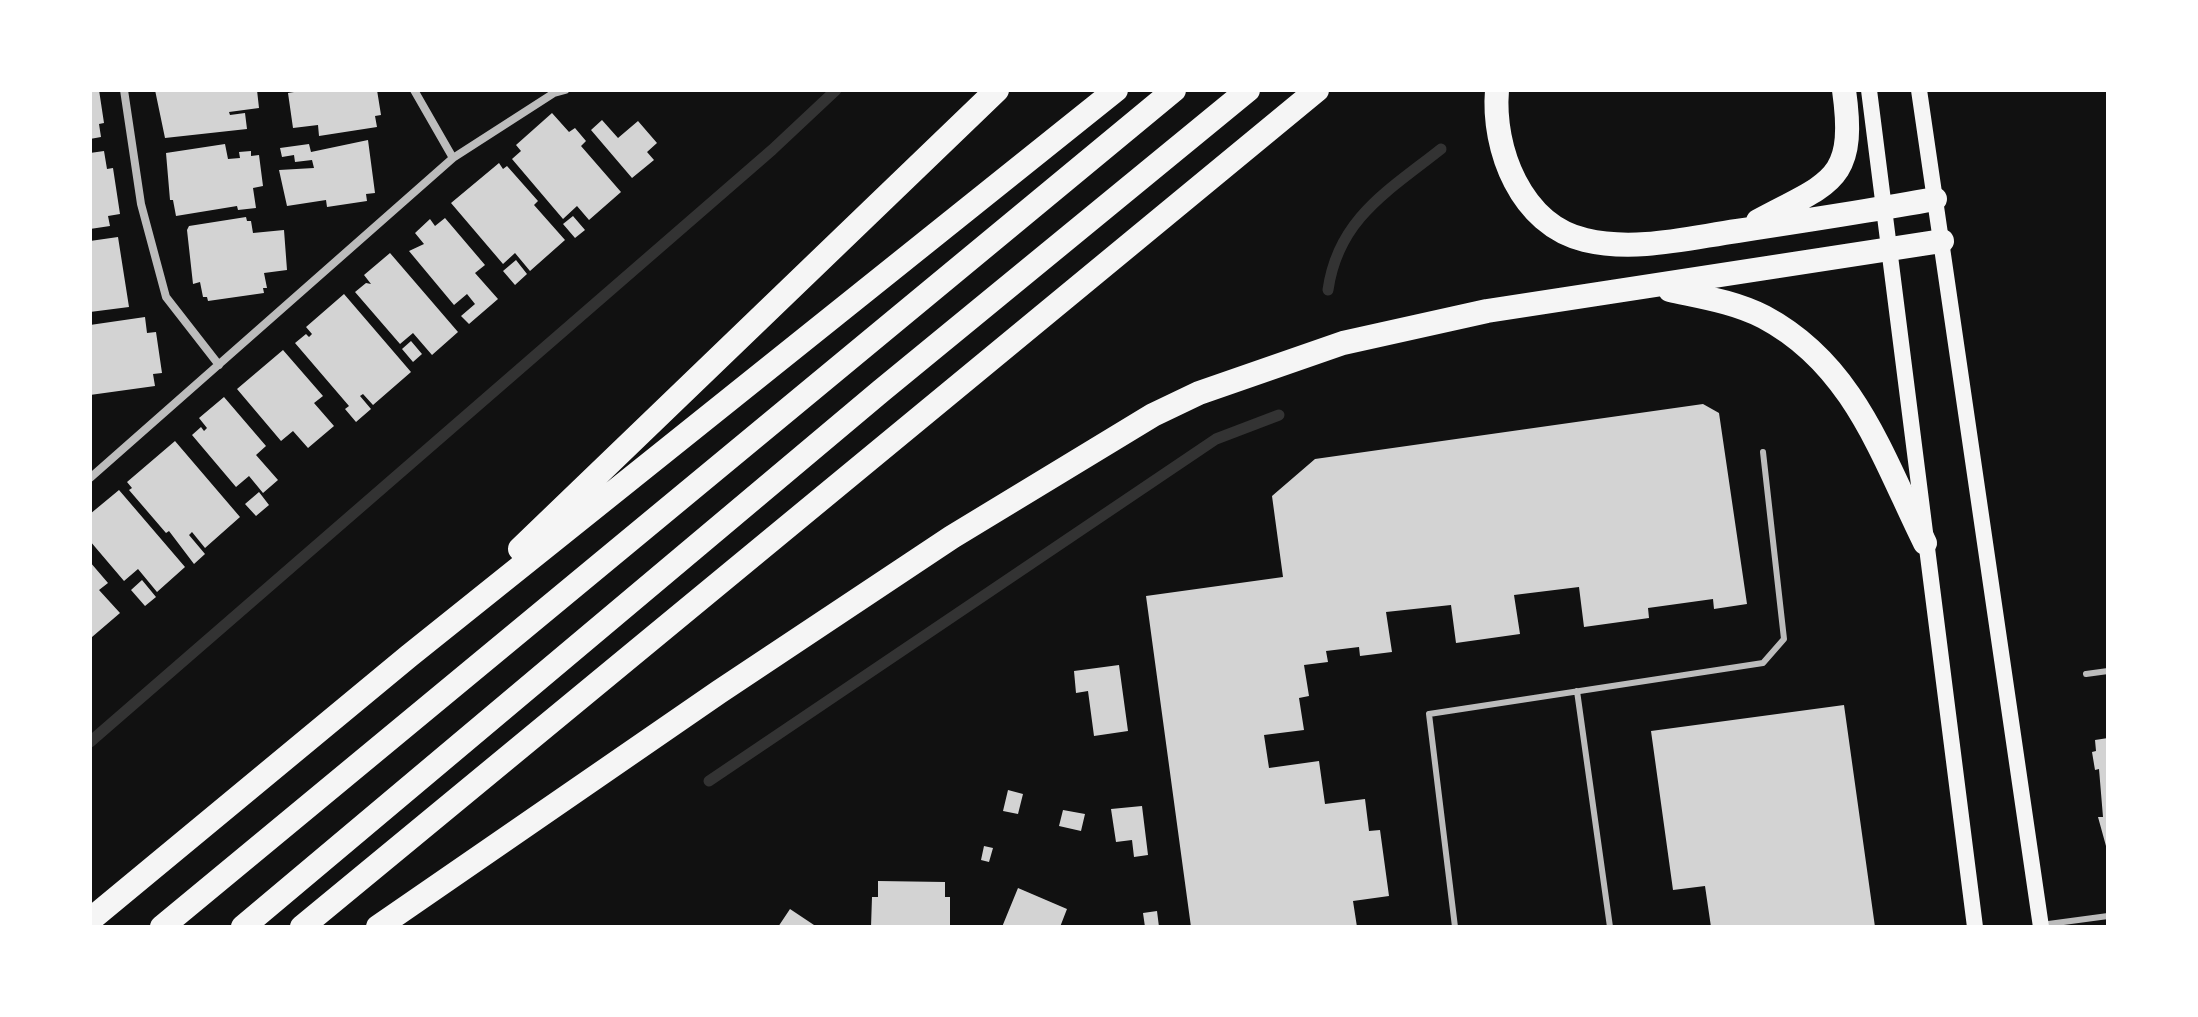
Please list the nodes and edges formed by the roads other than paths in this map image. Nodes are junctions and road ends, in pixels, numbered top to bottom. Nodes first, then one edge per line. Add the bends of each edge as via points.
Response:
1 (124, 90) edge
2 (414, 90) edge
3 (565, 90) edge
4 (997, 90) edge
5 (1116, 90) edge
6 (1174, 90) edge
7 (1248, 90) edge
8 (1317, 90) edge
9 (1497, 90) edge
10 (1844, 90) edge
11 (1869, 90) edge
12 (1919, 90) edge
13 (453, 158) junction
14 (1935, 199) junction
15 (1885, 208) junction
16 (1742, 230) junction
17 (1942, 241) junction
18 (1891, 251) junction
19 (1656, 287) junction
20 (219, 365) junction
21 (1763, 452) dead end
22 (90, 478) edge
23 (1925, 543) junction
24 (409, 656) junction
25 (2108, 671) edge
26 (2086, 674) dead end
27 (1577, 691) junction
28 (2108, 916) edge
29 (90, 920) edge
30 (2041, 926) edge
31 (162, 927) edge
32 (243, 927) edge
33 (302, 927) edge
34 (378, 927) edge
35 (1455, 927) edge
36 (1610, 927) edge
37 (1975, 927) edge

1 - 20 street via 141,204 166,297
2 - 13 street
3 - 13 street
4 - 24 highway
5 - 24 highway
6 - 31 highway
7 - 32 highway
8 - 33 highway
9 - 16 highway via 1501,150 1514,181 1534,209 1558,229 1583,240 1613,244
10 - 16 highway via 1849,125 1840,170 1829,183
11 - 15 main road
12 - 14 main road
13 - 20 street
14 - 15 highway
14 - 17 main road
15 - 16 highway
15 - 18 main road
17 - 18 highway
17 - 30 main road
18 - 19 highway
18 - 23 main road
19 - 23 highway via 1727,302 1763,317 1830,366 1855,402
19 - 34 highway via 1487,311 1343,343 1199,393 1153,415 952,537
20 - 22 street
21 - 27 lane via 1784,639 1763,663
23 - 37 main road
24 - 29 highway
25 - 26 lane
27 - 35 lane via 1429,714
27 - 36 lane
28 - 30 lane

